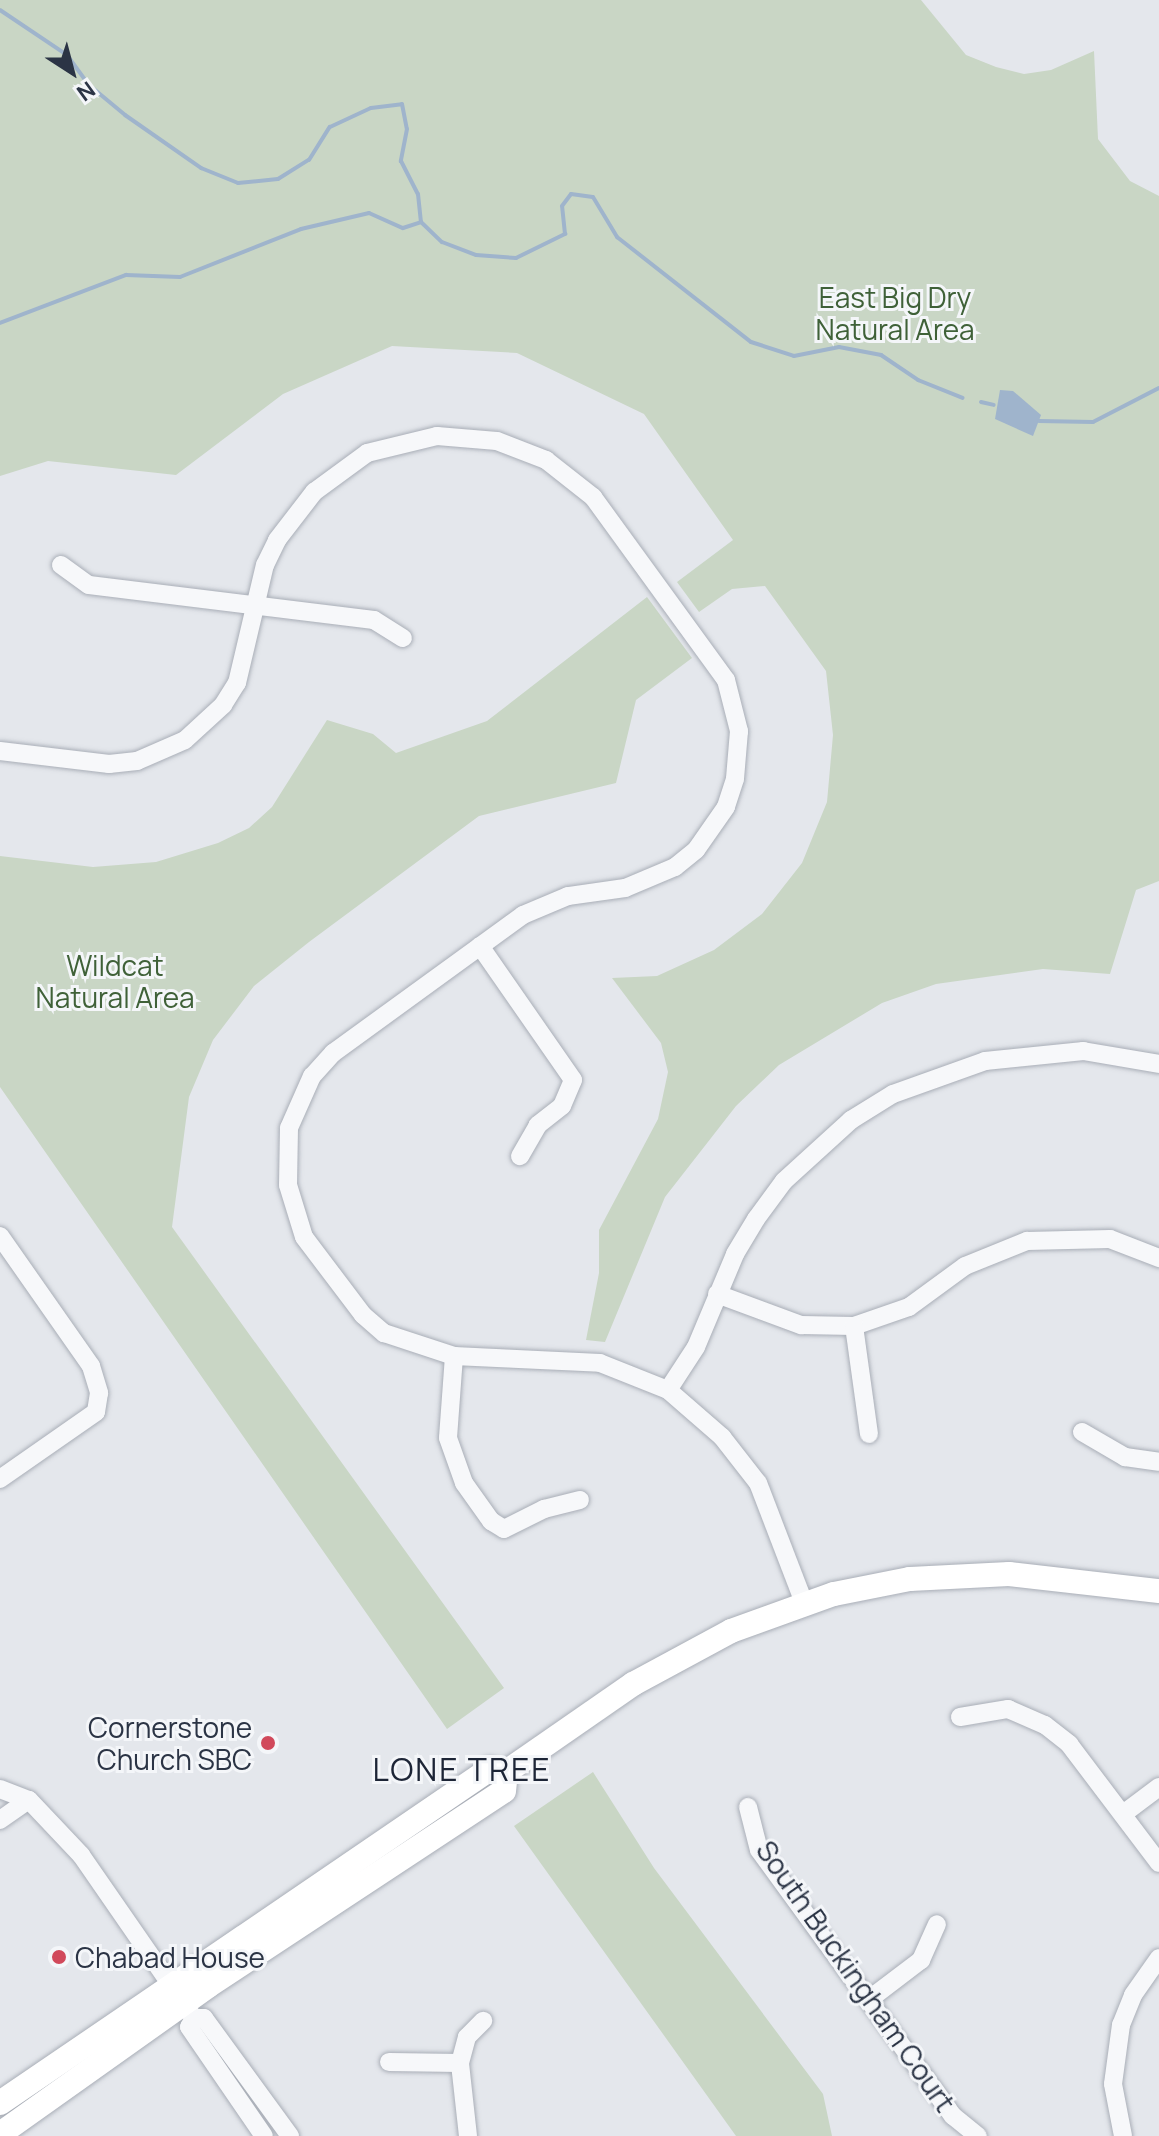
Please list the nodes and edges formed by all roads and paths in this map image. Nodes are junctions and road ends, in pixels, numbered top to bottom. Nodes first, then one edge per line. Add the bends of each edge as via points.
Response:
1 (61, 565) dead end
2 (255, 605) junction
3 (403, 638) dead end
4 (0, 751) edge
5 (480, 946) junction
6 (1159, 1064) edge
7 (520, 1156) dead end
8 (0, 1236) edge
9 (1159, 1258) edge
10 (717, 1294) junction
11 (854, 1326) junction
12 (454, 1356) junction
13 (668, 1390) junction
14 (1082, 1432) dead end
15 (869, 1434) dead end
16 (1159, 1462) edge
17 (0, 1479) edge
18 (580, 1500) dead end
19 (1159, 1591) edge
20 (804, 1603) junction
21 (960, 1717) dead end
22 (1159, 1787) edge
23 (0, 1789) edge
24 (29, 1800) junction
25 (748, 1807) dead end
26 (1123, 1814) junction
27 (0, 1820) edge
28 (1159, 1863) edge
29 (937, 1924) dead end
30 (1159, 1958) edge
31 (871, 1998) junction
32 (182, 2002) junction
33 (483, 2021) dead end
34 (389, 2062) dead end
35 (460, 2063) junction
36 (0, 2103) edge
37 (0, 2134) edge
38 (264, 2136) edge
39 (290, 2136) edge
40 (468, 2136) edge
41 (978, 2136) edge
42 (1123, 2136) edge

1 - 2 street via 89,585
2 - 3 street via 374,620
2 - 4 street via 237,683 223,705 185,740 137,761 109,764
2 - 5 street via 277,540 314,492 339,470 403,441 466,436 523,450 573,478 609,516 709,651 726,680 739,731 735,779 713,830 696,850 649,880 545,903
5 - 7 street via 573,1080 562,1106 538,1125
5 - 12 street via 333,1053 300,1099 286,1158 293,1211 304,1237 363,1315 406,1344
6 - 10 street via 1083,1051 1036,1053 985,1061 893,1094 851,1120 784,1181 735,1254
8 - 17 street via 91,1366 99,1393 96,1412
9 - 11 street via 1110,1239 1027,1241 965,1266 909,1307
10 - 11 street via 801,1325
10 - 13 street via 691,1356
11 - 15 street
12 - 13 street via 600,1363
12 - 18 street via 448,1438 464,1483 491,1521 504,1529 544,1509
13 - 20 street via 722,1437 758,1483
14 - 16 street via 1125,1457
19 - 20 main road via 1080,1579 971,1574 870,1586
20 - 32 main road via 667,1663 506,1772 504,1791
21 - 26 street via 1008,1709 1045,1725 1069,1744
22 - 26 street
23 - 24 street
24 - 27 street
24 - 32 street via 81,1855
25 - 31 street, South Buckingham Court via 759,1850
26 - 28 street
29 - 31 street via 921,1960
30 - 42 street via 1133,1995 1121,2025 1113,2084
31 - 41 street, South Buckingham Court via 953,2116
32 - 36 main road
32 - 37 main road
32 - 38 street via 189,2027
32 - 39 street via 204,2018
33 - 35 street via 467,2037
34 - 35 street
35 - 40 street

